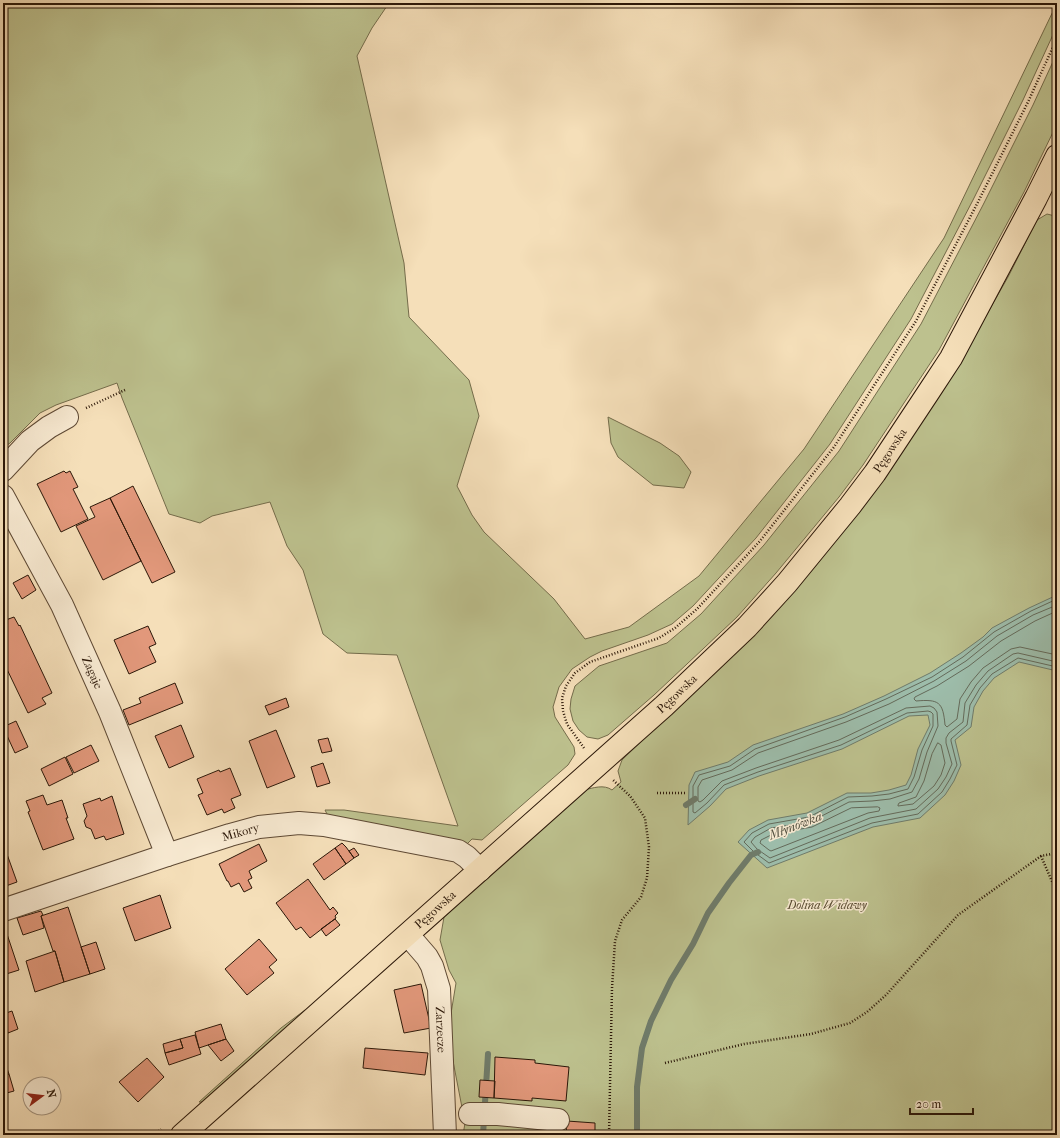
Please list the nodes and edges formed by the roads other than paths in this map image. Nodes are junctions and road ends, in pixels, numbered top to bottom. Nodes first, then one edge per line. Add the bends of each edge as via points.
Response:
1 (1057, 156) edge
2 (67, 417) road end
3 (3, 470) edge
4 (3, 496) edge
5 (168, 855) junction
6 (480, 870) junction
7 (3, 910) edge
8 (408, 935) junction
9 (470, 1114) dead end
10 (558, 1120) dead end
11 (182, 1135) edge
12 (445, 1135) edge

1 - 6 main road, Pęgowska via 951,358 875,473 850,506 747,627 664,706
2 - 3 street via 48,427
4 - 5 street, Zagaje via 62,605 110,712
5 - 6 street, Mikory via 259,827 299,823 324,825 458,851
5 - 7 street, Mikory
6 - 8 main road, Pęgowska
8 - 11 main road, Pęgowska
8 - 12 street, Zarzecze via 430,962 440,989
9 - 10 street

